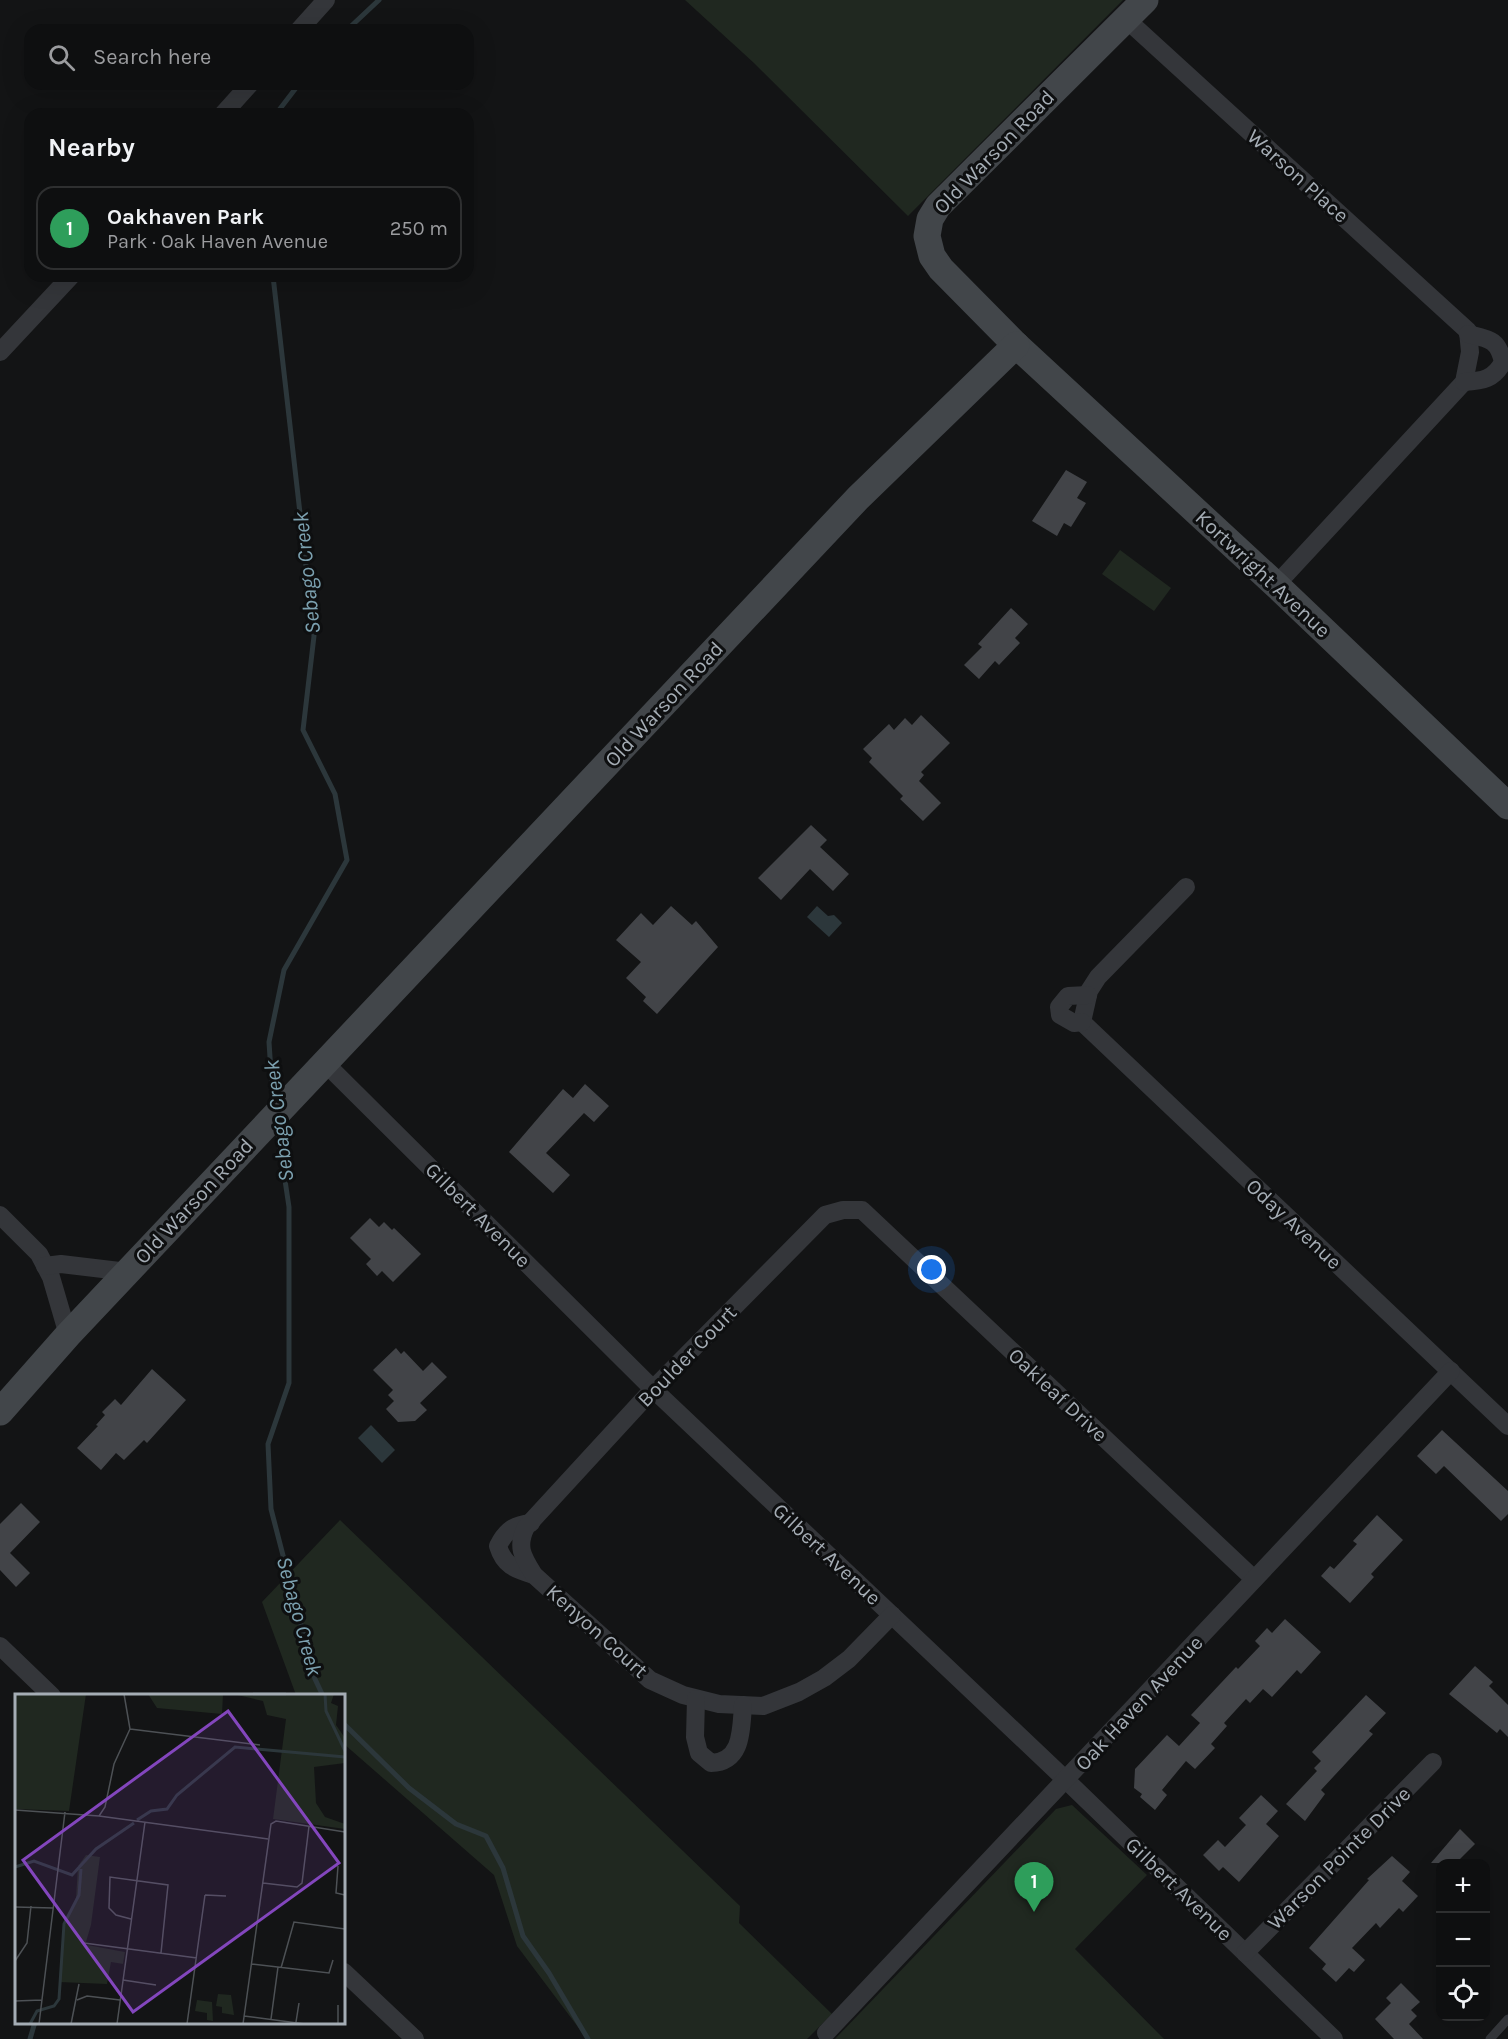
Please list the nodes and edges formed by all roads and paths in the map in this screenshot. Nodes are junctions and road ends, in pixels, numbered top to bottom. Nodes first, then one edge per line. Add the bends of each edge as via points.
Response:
1 (326, 0) edge
2 (1145, 0) edge
3 (1126, 19) junction
4 (304, 24) edge
5 (245, 90) edge
6 (228, 108) edge
7 (65, 282) edge
8 (1468, 334) junction
9 (1016, 345) junction
10 (0, 352) edge
11 (1464, 382) junction
12 (1276, 585) junction
13 (1508, 806) edge
14 (1186, 887) dead end
15 (1088, 995) junction
16 (1082, 1022) junction
17 (325, 1063) junction
18 (861, 1210) joint
19 (0, 1215) edge
20 (45, 1266) junction
21 (128, 1272) junction
22 (68, 1335) junction
23 (1451, 1371) junction
24 (653, 1389) junction
25 (0, 1412) edge
26 (1508, 1426) edge
27 (529, 1525) joint
28 (1254, 1579) junction
29 (892, 1615) junction
30 (0, 1646) edge
31 (51, 1694) edge
32 (696, 1699) junction
33 (743, 1705) junction
34 (1433, 1762) dead end
35 (1067, 1781) junction
36 (1245, 1953) junction
37 (345, 1973) edge
38 (1508, 2019) edge
39 (826, 2033) dead end
40 (415, 2039) edge
41 (1334, 2039) edge
42 (1490, 2039) edge

1 - 4 street
2 - 3 street, Old Warson Road
3 - 8 street, Warson Place
3 - 9 street, Old Warson Road via 938,206 930,219 927,236 932,256
5 - 6 street
7 - 10 street
8 - 11 street via 1470,352
8 - 11 street, Warson Place via 1490,339 1500,348 1503,362 1496,375
9 - 12 street, Kortwright Avenue
9 - 17 street, Old Warson Road via 858,498
11 - 12 street
12 - 13 street, Kortwright Avenue
14 - 15 street via 1098,978
15 - 16 street
15 - 16 street, Oday Avenue via 1068,996 1059,1006 1059,1015 1074,1023
16 - 23 street, Oday Avenue
17 - 21 street, Old Warson Road
17 - 24 street, Gilbert Avenue
18 - 24 street, Boulder Court via 825,1215
18 - 28 street, Oakleaf Drive
19 - 20 street via 39,1254
20 - 21 street via 61,1264
20 - 22 street
21 - 22 street, Old Warson Road
22 - 25 street, Old Warson Road
23 - 26 street, Oday Avenue
23 - 28 street, Oak Haven Avenue
24 - 27 street, Boulder Court
24 - 29 street, Gilbert Avenue
27 - 32 street, Kenyon Court via 518,1524 506,1532 498,1546 502,1559 534,1575 650,1680
28 - 35 street, Oak Haven Avenue
29 - 33 street, Kenyon Court via 849,1659 824,1678 763,1706
29 - 35 street, Gilbert Avenue
30 - 31 street
32 - 33 street, Kenyon Court
32 - 33 street via 695,1737 699,1753 711,1763 723,1763 734,1753 741,1737
34 - 36 street, Warson Pointe Drive
35 - 36 street, Gilbert Avenue
35 - 39 street, Oak Haven Avenue
36 - 41 street, Gilbert Avenue
37 - 40 street
38 - 42 lane

